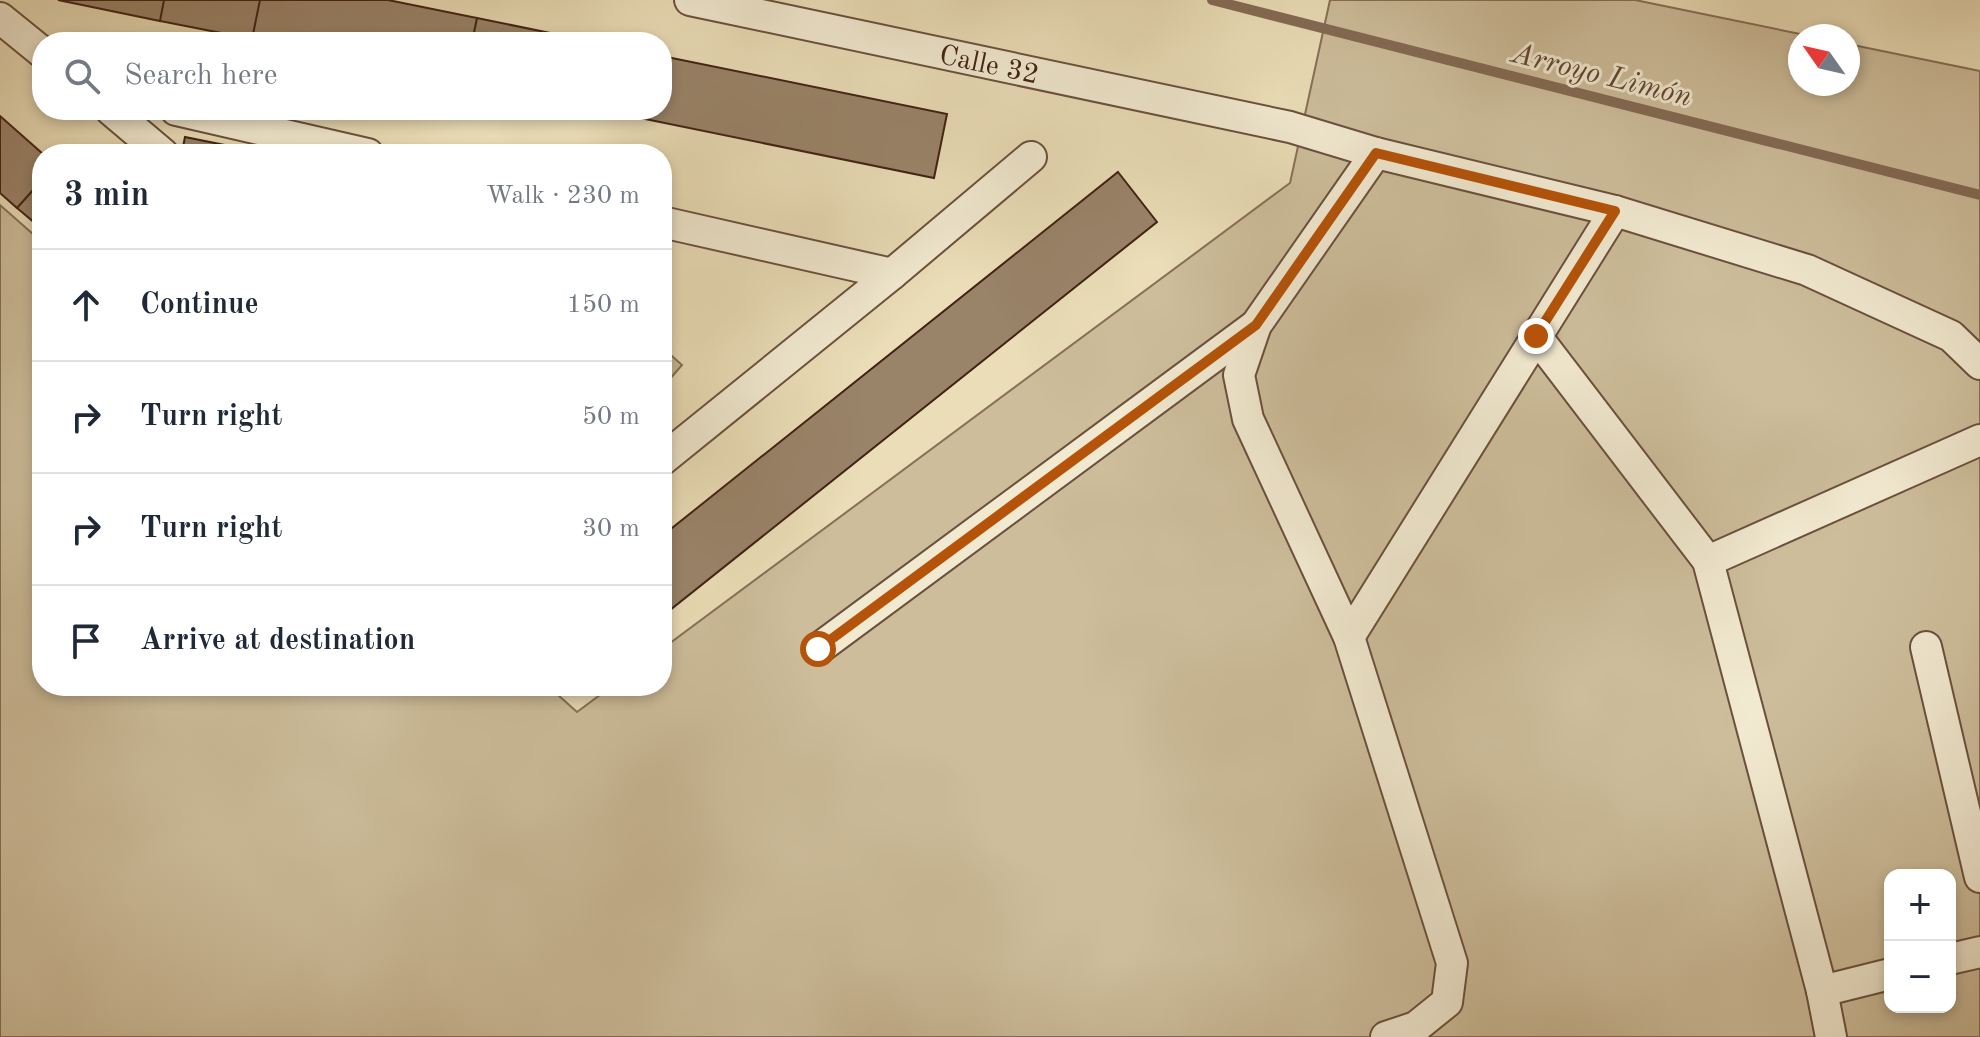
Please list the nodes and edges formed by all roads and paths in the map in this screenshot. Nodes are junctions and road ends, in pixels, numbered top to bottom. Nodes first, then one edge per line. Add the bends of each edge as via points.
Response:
1 (690, 0) edge
2 (0, 18) edge
3 (32, 44) edge
4 (123, 120) edge
5 (220, 120) edge
6 (151, 144) edge
7 (324, 144) edge
8 (1376, 153) junction
9 (1031, 157) dead end
10 (1615, 211) junction
11 (672, 224) edge
12 (892, 274) junction
13 (1256, 325) junction
14 (1536, 336) junction
15 (1980, 364) edge
16 (1980, 440) edge
17 (672, 452) edge
18 (1708, 561) junction
19 (1349, 637) junction
20 (1926, 647) dead end
21 (818, 649) dead end
22 (1980, 877) edge
23 (1980, 952) edge
24 (1956, 958) edge
25 (1884, 976) edge
26 (1822, 991) junction
27 (1386, 1037) edge
28 (1831, 1037) edge

1 - 8 street, Calle 32 via 1290,127
2 - 3 street
4 - 6 street
5 - 7 street
8 - 10 street, Calle 32
8 - 13 street
9 - 12 street
10 - 14 street
10 - 15 street, Calle 32 via 1807,270 1951,336
11 - 12 street
12 - 17 street
13 - 19 street via 1239,375 1248,419
13 - 21 street
14 - 18 street
14 - 19 street
16 - 18 street
18 - 26 street
19 - 27 street via 1452,963 1447,1002 1416,1027
20 - 22 street
23 - 24 street
25 - 26 street
26 - 28 street

